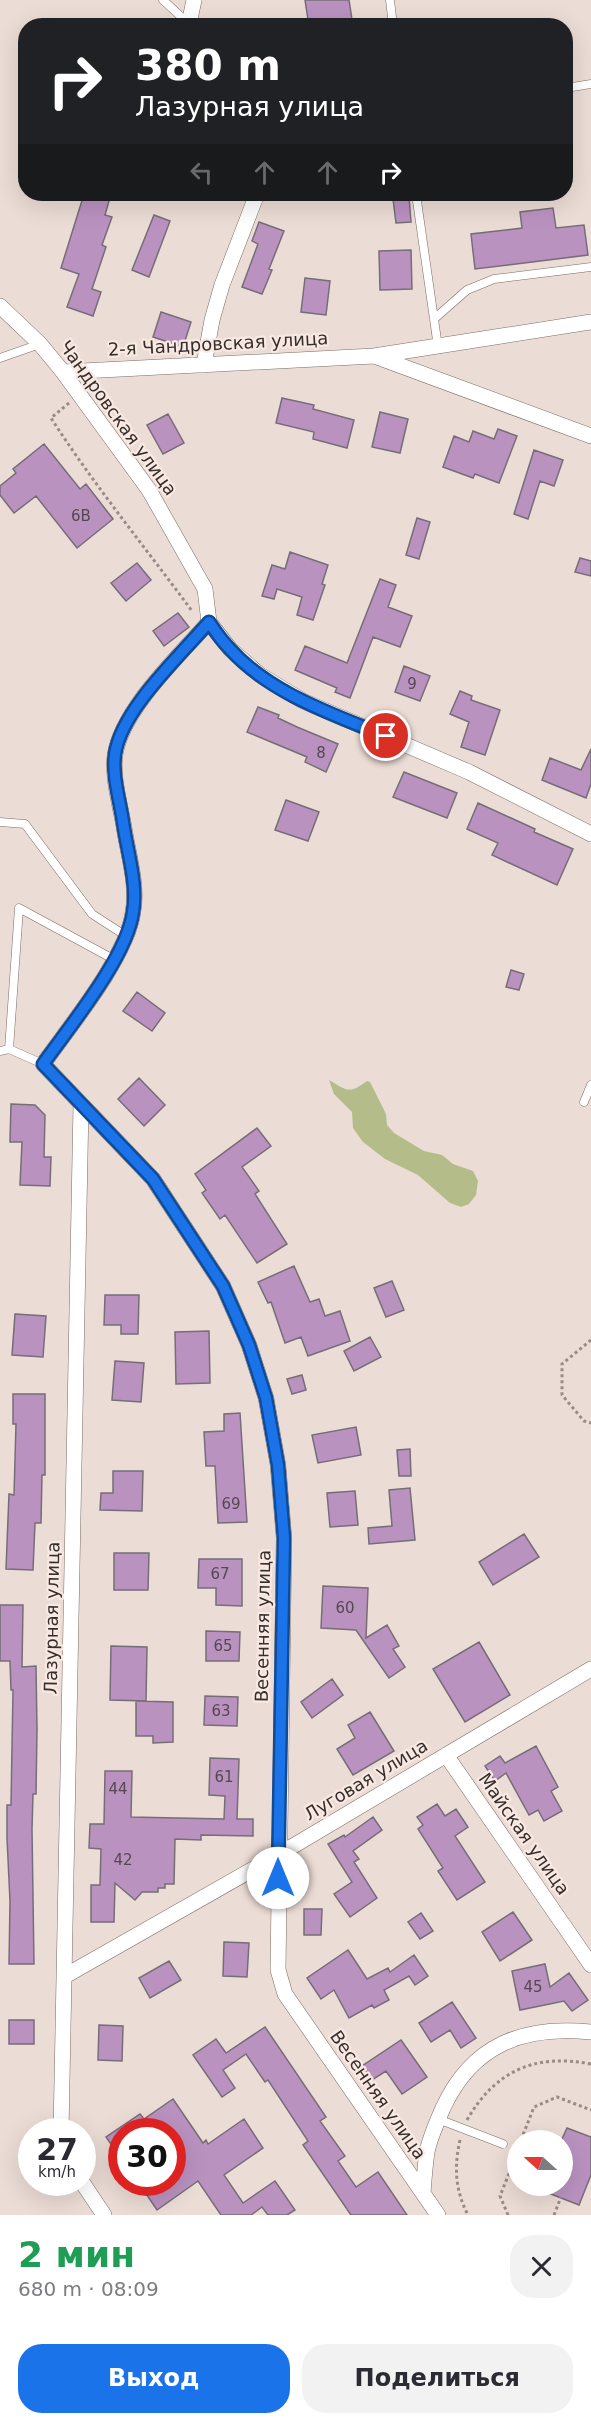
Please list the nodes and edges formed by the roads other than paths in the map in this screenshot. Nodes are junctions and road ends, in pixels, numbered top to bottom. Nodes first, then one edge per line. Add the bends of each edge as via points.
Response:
1 (163, 0) edge
2 (194, 0) edge
3 (390, 0) edge
4 (182, 18) edge
5 (191, 18) edge
6 (392, 18) edge
7 (591, 84) edge
8 (573, 87) edge
9 (254, 201) edge
10 (417, 201) edge
11 (591, 267) edge
12 (0, 306) edge
13 (434, 319) junction
14 (591, 322) edge
15 (40, 344) junction
16 (438, 346) junction
17 (374, 356) junction
18 (0, 358) edge
19 (204, 365) junction
20 (63, 372) junction
21 (591, 436) edge
22 (209, 622) junction
23 (0, 822) edge
24 (591, 834) edge
25 (126, 936) junction
26 (115, 960) junction
27 (9, 1049) junction
28 (0, 1051) edge
29 (43, 1064) junction
30 (591, 1085) edge
31 (584, 1102) dead end
32 (81, 1106) junction
33 (591, 1669) edge
34 (446, 1755) junction
35 (278, 1855) junction
36 (591, 1965) edge
37 (65, 1976) junction
38 (591, 2032) edge
39 (61, 2118) edge
40 (438, 2119) junction
41 (503, 2144) dead end
42 (423, 2193) junction
43 (91, 2196) edge
44 (431, 2213) edge
45 (104, 2215) edge

1 - 4 lane
2 - 5 street
3 - 6 lane
7 - 8 lane
9 - 19 street via 222,285
10 - 13 lane
11 - 13 lane via 494,279 467,290
12 - 15 street, Чандровская улица
13 - 16 lane
14 - 16 street, 2-я Чандровская улица
15 - 18 lane
15 - 20 street, Чандровская улица
16 - 17 street, 2-я Чандровская улица
17 - 19 street, 2-я Чандровская улица
17 - 21 street, 2-я Чандровская улица
19 - 20 street, 2-я Чандровская улица
20 - 22 street, Чандровская улица via 149,490 205,589
22 - 24 street via 230,649 260,675 303,701 469,772
22 - 25 street via 133,710 115,755 133,889 133,913
23 - 25 lane via 25,824 92,914
25 - 26 street
26 - 27 lane via 19,908
26 - 29 street
27 - 28 lane
27 - 29 lane
29 - 32 street, Весенняя улица
30 - 31 lane
32 - 35 street, Весенняя улица via 153,1179 223,1286 249,1345 266,1398 278,1465 284,1538
32 - 37 street, Лазурная улица
33 - 34 street, Луговая улица
34 - 35 street, Луговая улица
34 - 36 street, Майская улица
35 - 37 street, Луговая улица
35 - 42 street, Весенняя улица via 278,1970 285,1994
37 - 39 street, Лазурная улица
38 - 40 street via 543,2032 518,2037 492,2049 470,2065 454,2085
40 - 41 lane
40 - 42 street via 428,2150
42 - 44 street, Весенняя улица
43 - 45 street

